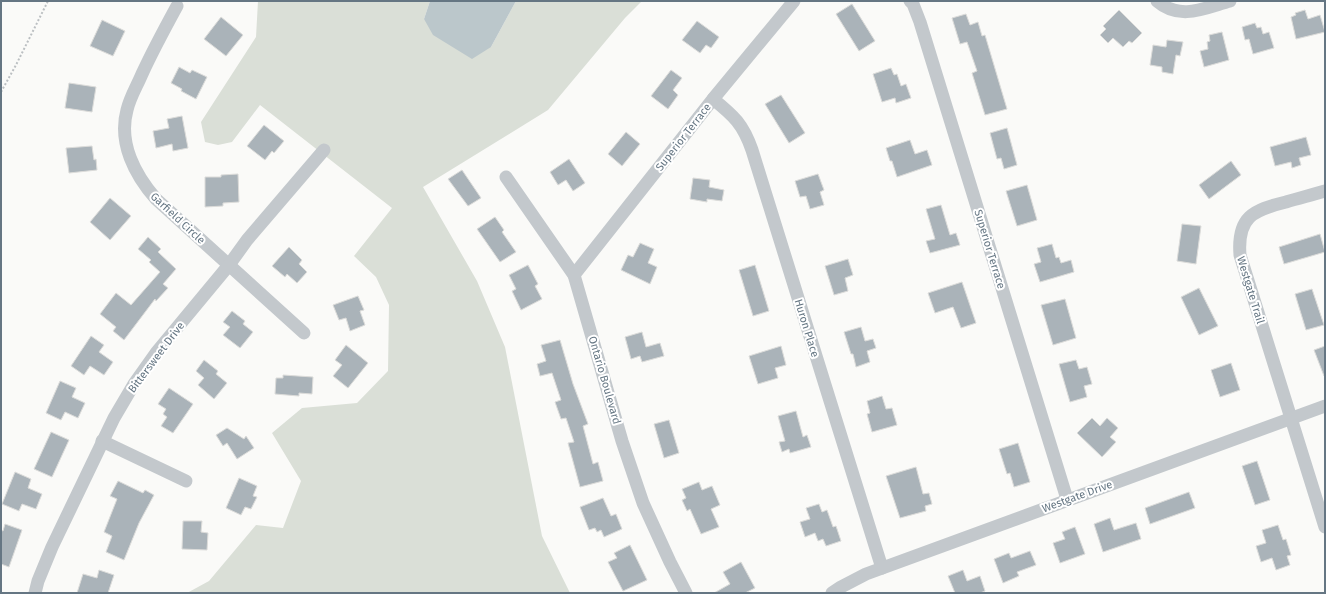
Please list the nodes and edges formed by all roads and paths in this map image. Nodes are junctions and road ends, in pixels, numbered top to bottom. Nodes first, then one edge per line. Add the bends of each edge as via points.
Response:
1 (48, 1) edge
2 (794, 1) edge
3 (910, 1) edge
4 (1158, 1) edge
5 (1230, 1) edge
6 (177, 6) dead end
7 (1, 92) edge
8 (712, 100) junction
9 (324, 150) dead end
10 (506, 177) dead end
11 (1325, 191) edge
12 (229, 265) junction
13 (574, 275) junction
14 (304, 333) dead end
15 (1325, 406) edge
16 (1291, 418) junction
17 (102, 441) junction
18 (186, 481) dead end
19 (1067, 500) junction
20 (1325, 527) edge
21 (882, 568) junction
22 (35, 593) edge
23 (686, 593) edge
24 (832, 593) edge

1 - 7 path
2 - 8 street, Superior Terrace
3 - 19 street, Superior Terrace via 922,29
4 - 5 street via 1180,12 1194,11
6 - 12 street, Garfield Circle via 130,100 126,112 126,142 132,162 144,185
8 - 13 street, Superior Terrace
8 - 21 street, Huron Place via 738,122 750,145
9 - 12 street, Bittersweet Drive via 247,240
10 - 13 street, Ontario Boulevard
11 - 16 street, Westgate Trail via 1256,211 1241,231 1239,243 1240,255
12 - 14 street, Garfield Circle
12 - 17 street, Bittersweet Drive via 156,353 134,384
13 - 23 street, Ontario Boulevard via 622,441 644,502
15 - 16 street, Westgate Drive
16 - 19 street, Westgate Drive
16 - 20 street, Westgate Trail
17 - 18 street
17 - 22 street, Bittersweet Drive via 52,547
19 - 21 street, Westgate Drive
21 - 24 street, Westgate Drive

